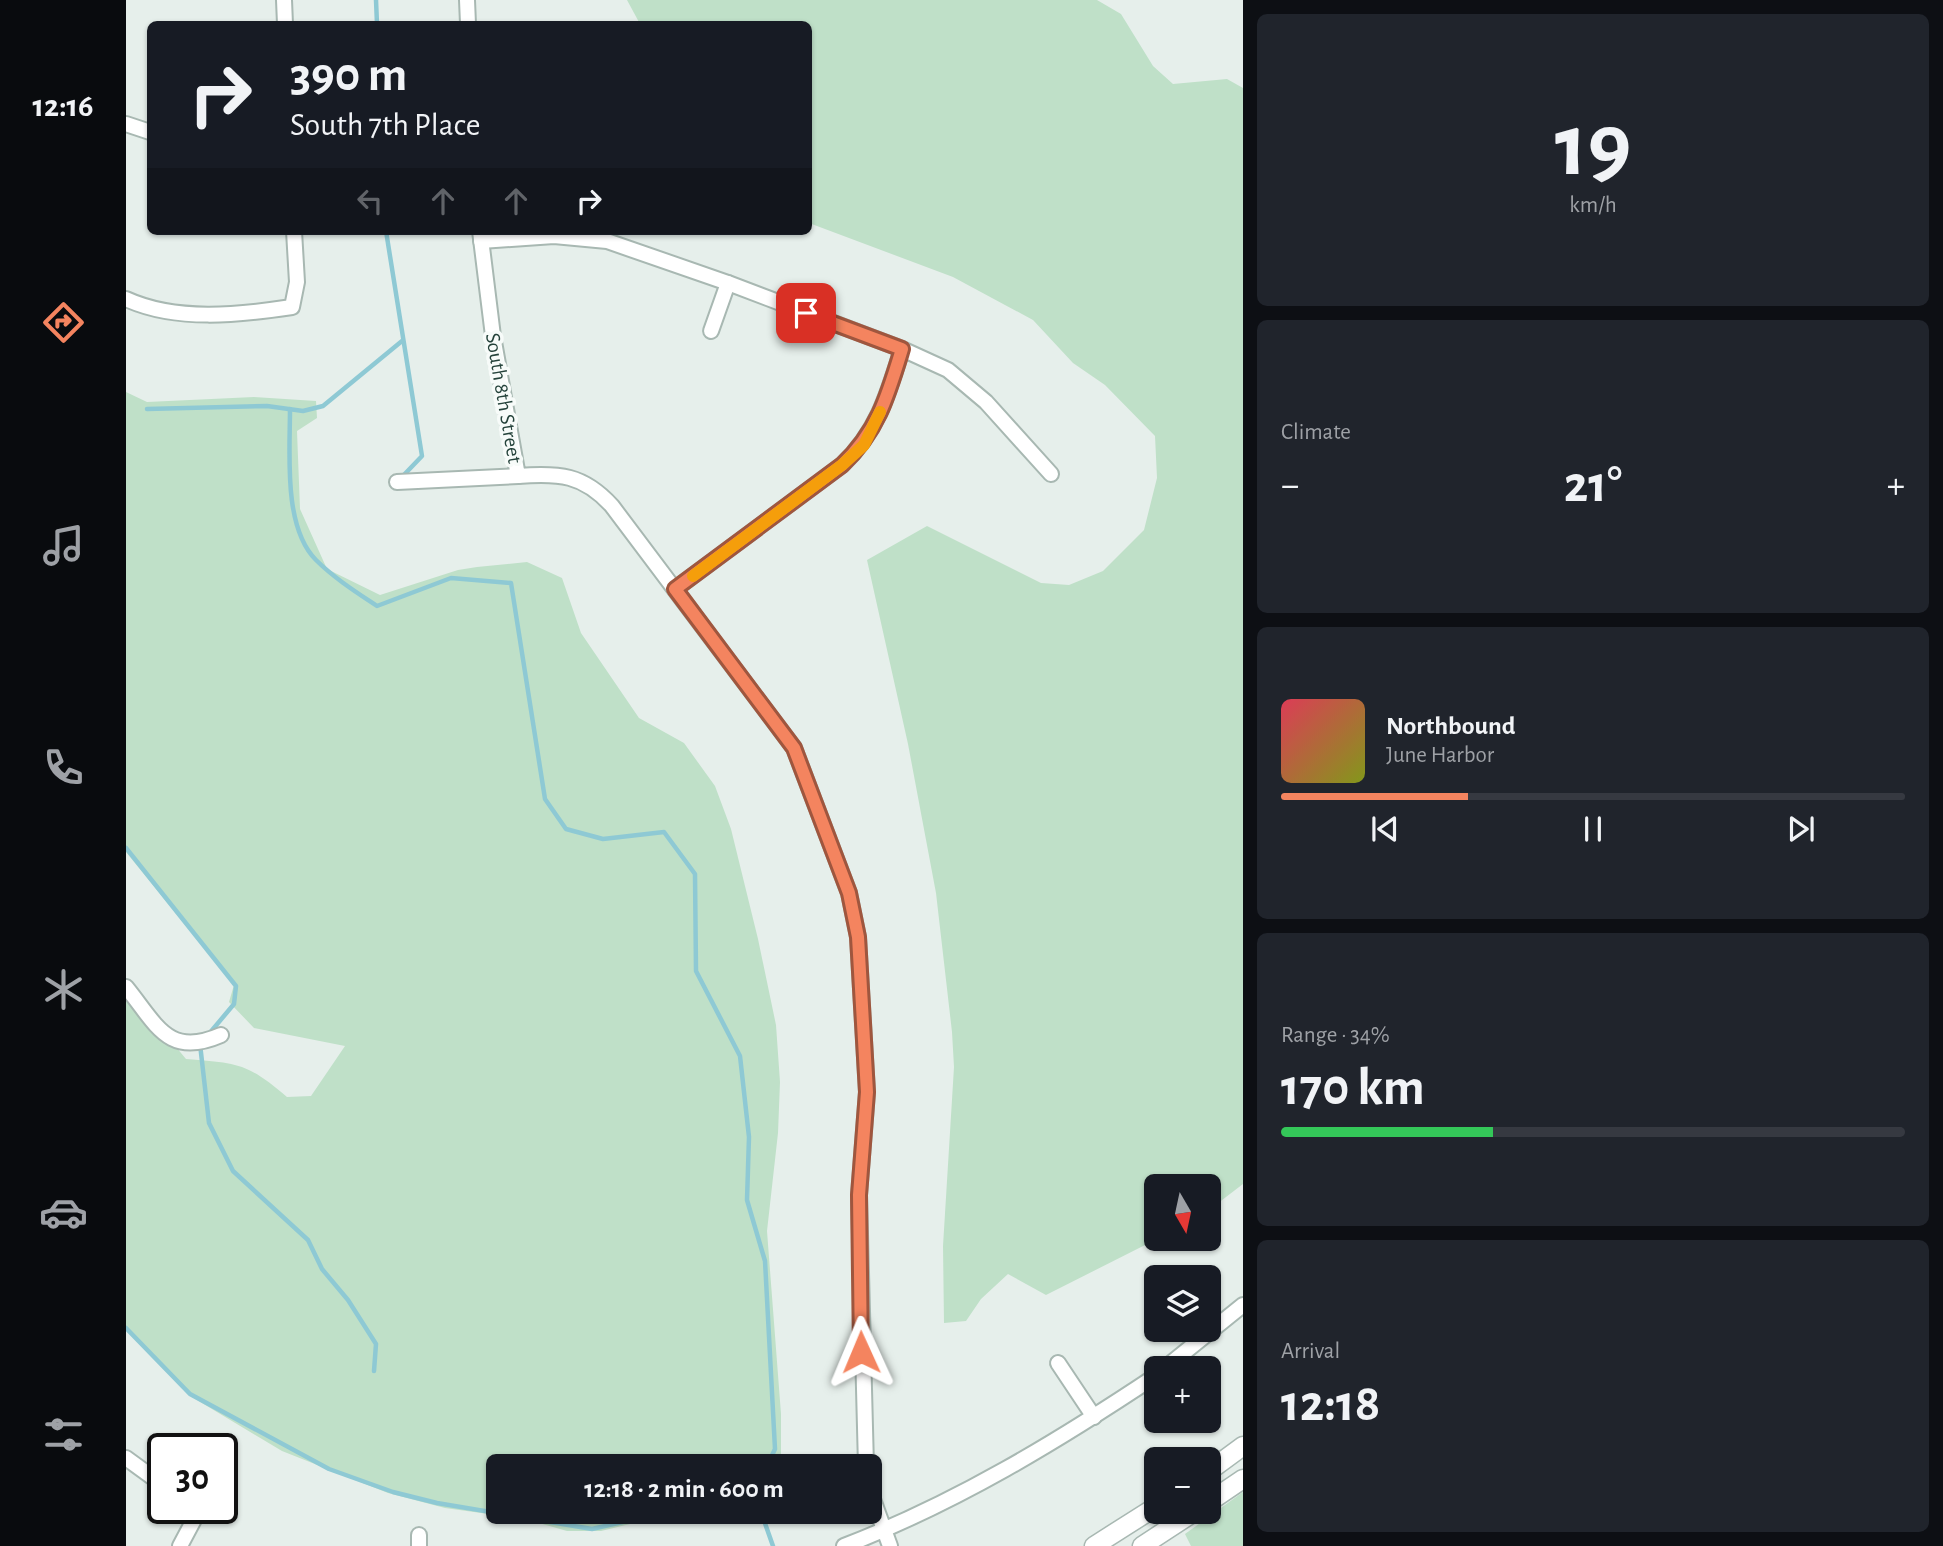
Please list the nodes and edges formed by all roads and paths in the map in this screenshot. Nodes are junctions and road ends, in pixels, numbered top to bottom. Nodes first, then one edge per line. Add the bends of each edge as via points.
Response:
1 (284, 0) edge
2 (467, 0) edge
3 (285, 21) edge
4 (468, 21) edge
5 (126, 124) edge
6 (147, 131) edge
7 (294, 235) edge
8 (480, 236) edge
9 (728, 283) junction
10 (126, 299) edge
11 (711, 331) dead end
12 (902, 349) junction
13 (1051, 474) dead end
14 (517, 476) junction
15 (397, 482) dead end
16 (675, 589) junction
17 (126, 987) edge
18 (221, 1035) dead end
19 (1243, 1306) edge
20 (1180, 1356) edge
21 (1058, 1363) dead end
22 (1144, 1384) edge
23 (1094, 1417) junction
24 (1243, 1446) edge
25 (866, 1454) edge
26 (126, 1458) edge
27 (1221, 1462) edge
28 (147, 1473) edge
29 (1243, 1479) edge
30 (1221, 1494) edge
31 (1144, 1514) edge
32 (189, 1524) edge
33 (880, 1524) edge
34 (1176, 1524) edge
35 (882, 1530) junction
36 (180, 1546) edge
37 (844, 1546) edge
38 (890, 1546) edge
39 (1094, 1546) edge
40 (1142, 1546) edge

1 - 3 street
2 - 4 street
5 - 6 street
7 - 10 street via 297,282 292,307 179,314
8 - 9 street via 587,238 646,253
8 - 14 street, South 8th Street
9 - 11 street
9 - 12 street
12 - 13 street via 948,370 986,402
12 - 16 street via 884,404 864,445
14 - 15 street
14 - 16 street, South 8th Street via 572,477 596,488
16 - 25 street, South 8th Street via 794,748 849,893 858,937 867,1092 859,1195
17 - 18 street via 162,1031 181,1045 200,1044
19 - 20 street
21 - 23 street
22 - 23 street
23 - 35 street via 1022,1462
24 - 27 street
26 - 28 street
29 - 30 street
31 - 39 street
32 - 36 street
33 - 35 street
34 - 40 street
35 - 37 street
35 - 38 street

